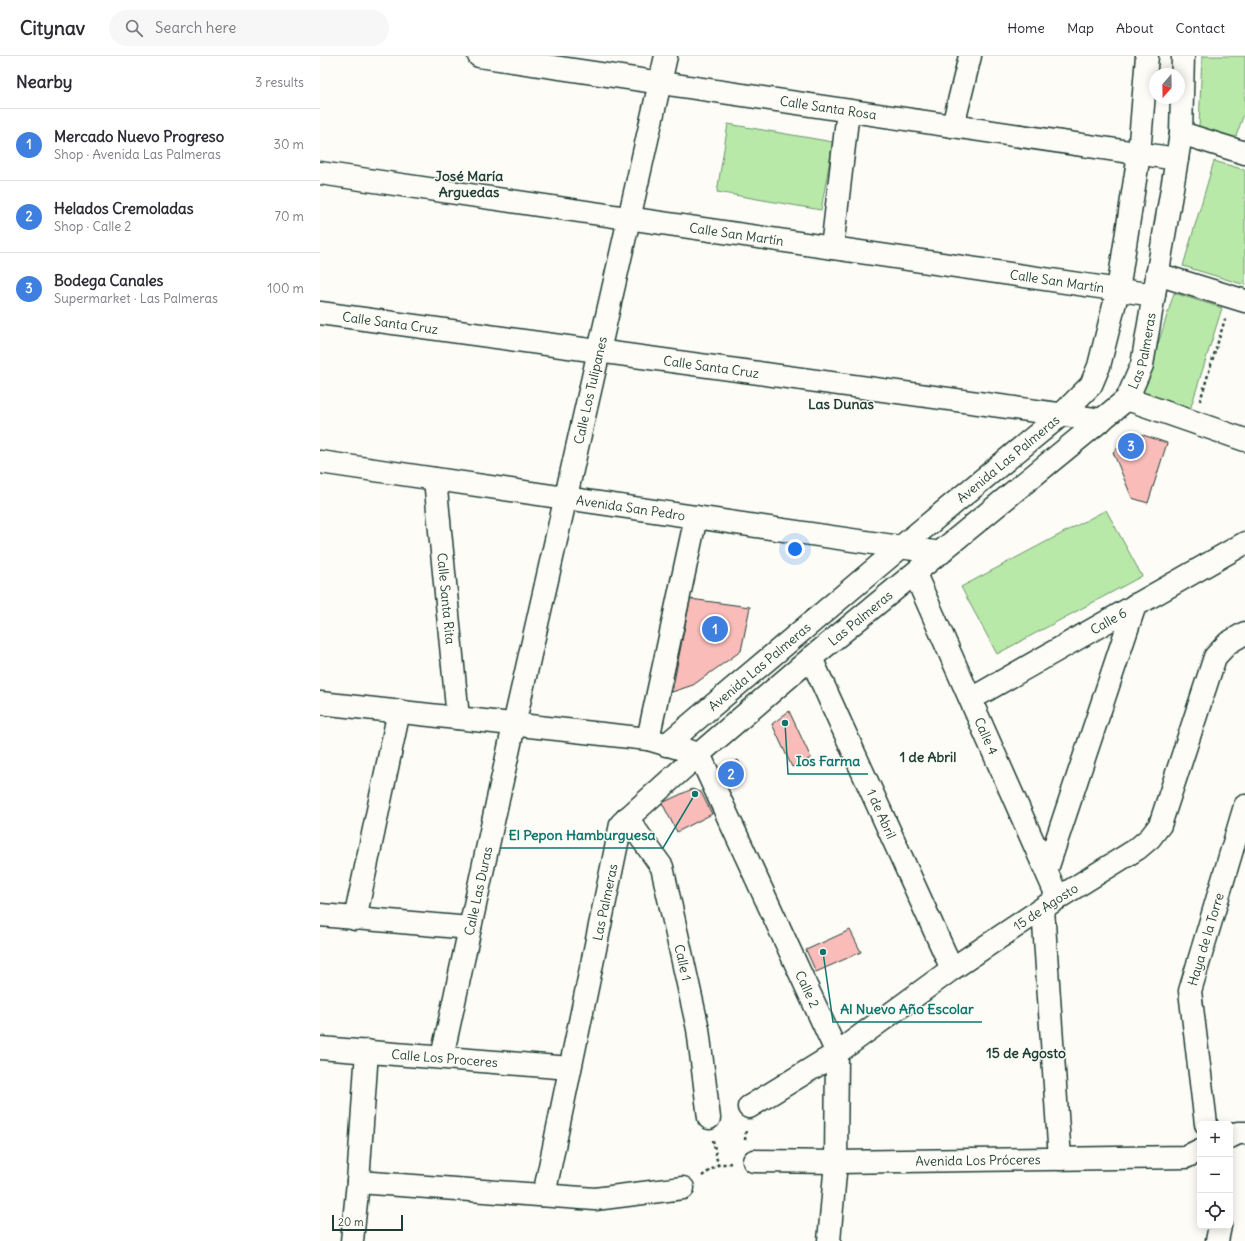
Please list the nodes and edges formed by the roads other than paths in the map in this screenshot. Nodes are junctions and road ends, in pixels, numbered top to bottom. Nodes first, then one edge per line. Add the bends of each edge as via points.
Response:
1 (479, 56) edge
2 (666, 56) edge
3 (970, 56) edge
4 (1147, 56) edge
5 (1183, 56) edge
6 (660, 83) junction
7 (848, 111) junction
8 (953, 126) junction
9 (1181, 133) junction
10 (1245, 153) edge
11 (1139, 154) junction
12 (1177, 160) junction
13 (320, 173) edge
14 (630, 218) junction
15 (832, 248) junction
16 (1156, 285) junction
17 (1118, 290) junction
18 (1238, 299) edge
19 (320, 313) edge
20 (600, 350) junction
21 (1127, 399) junction
22 (1062, 414) junction
23 (1102, 420) junction
24 (1245, 440) edge
25 (320, 462) edge
26 (435, 479) junction
27 (566, 498) junction
28 (696, 517) junction
29 (1245, 543) edge
30 (901, 547) junction
31 (941, 553) junction
32 (915, 574) junction
33 (1135, 605) junction
34 (1245, 633) edge
35 (811, 658) junction
36 (971, 699) junction
37 (320, 703) edge
38 (399, 712) junction
39 (458, 718) junction
40 (514, 724) junction
41 (657, 742) junction
42 (699, 754) junction
43 (1245, 806) edge
44 (627, 818) junction
45 (1047, 869) junction
46 (1051, 903) junction
47 (320, 915) edge
48 (355, 919) junction
49 (470, 928) junction
50 (952, 969) junction
51 (320, 1048) edge
52 (367, 1051) junction
53 (837, 1053) junction
54 (442, 1057) junction
55 (570, 1068) junction
56 (749, 1107) road end
57 (709, 1118) dead end
58 (1206, 1121) edge
59 (1245, 1133) edge
60 (1233, 1136) edge
61 (1197, 1152) edge
62 (749, 1154) road end
63 (1060, 1159) junction
64 (836, 1162) junction
65 (358, 1182) junction
66 (683, 1188) dead end
67 (544, 1195) junction
68 (1219, 1229) edge
69 (352, 1241) edge
70 (829, 1241) edge
71 (1217, 1241) edge

1 - 6 street, Calle Santa Rosa
2 - 6 street, Calle Los Tulipanes
3 - 8 street
4 - 11 street, Avenida Las Palmeras
5 - 9 street, Las Palmeras
6 - 7 street, Calle Santa Rosa
6 - 14 street, Calle Los Tulipanes
7 - 8 street, Calle Santa Rosa
7 - 15 street
8 - 11 street, Calle Santa Rosa
9 - 10 street
9 - 12 street, Las Palmeras
11 - 12 street, Calle Santa Rosa
11 - 17 street, Avenida Las Palmeras
12 - 16 street, Las Palmeras
13 - 14 street, Calle San Martín
14 - 15 street, Calle San Martín
14 - 20 street, Calle Los Tulipanes
15 - 17 street, Calle San Martín
16 - 17 street, Calle San Martín
16 - 18 street, Calle San Martín
16 - 21 street, Las Palmeras via 1142,365
17 - 22 street, Avenida Las Palmeras via 1094,379
19 - 20 street, Calle Santa Cruz
20 - 22 street, Calle Santa Cruz
20 - 27 street, Calle Los Tulipanes
21 - 23 street, Las Palmeras
21 - 24 street
22 - 23 street, Calle Santa Cruz
22 - 30 street, Avenida Las Palmeras
23 - 31 street, Las Palmeras
25 - 26 street, Avenida San Pedro
26 - 27 street, Avenida San Pedro
26 - 39 street, Calle Santa Rita
27 - 28 street, Avenida San Pedro
27 - 40 street, Calle Los Tulipanes
28 - 30 street, Avenida San Pedro
28 - 41 street
29 - 33 street, Calle 6
30 - 31 street, Avenida San Pedro
30 - 41 street, Avenida Las Palmeras
31 - 32 street, Las Palmeras
32 - 35 street, Las Palmeras
32 - 36 street, Calle 4
33 - 36 street, Calle 6
33 - 45 street
34 - 46 street, 15 de Agosto via 1228,643 1214,657 1160,825 1137,849
35 - 42 street, Las Palmeras
35 - 50 street, 1 de Abril
36 - 45 street, Calle 4
37 - 38 street
38 - 39 street
38 - 48 street
39 - 40 street
40 - 41 street
40 - 49 street, Calle Las Duras
41 - 42 street
42 - 44 street, Las Palmeras
42 - 53 street, Calle 2
43 - 58 street, Haya de la Torre via 1190,991
44 - 55 street, Las Palmeras via 621,824
44 - 57 street, Calle 1 via 662,867 698,1029
45 - 46 street, Calle 4
46 - 50 street, 15 de Agosto
46 - 63 street, Calle 4
47 - 48 street
48 - 49 street
49 - 54 street, Calle Las Duras
50 - 53 street, 15 de Agosto
51 - 52 street, Calle Los Proceres
52 - 54 street, Calle Los Proceres
52 - 65 street
53 - 56 street, 15 de Agosto
53 - 64 street, Calle 2
54 - 55 street, Calle Los Proceres
55 - 67 street, Las Palmeras
59 - 60 street
61 - 63 street, Avenida Los Próceres via 1186,1157
62 - 64 street, Avenida Los Próceres
63 - 64 street, Avenida Los Próceres
64 - 70 street, Calle 2
65 - 67 street
65 - 69 street
66 - 67 street via 595,1199
68 - 71 street

